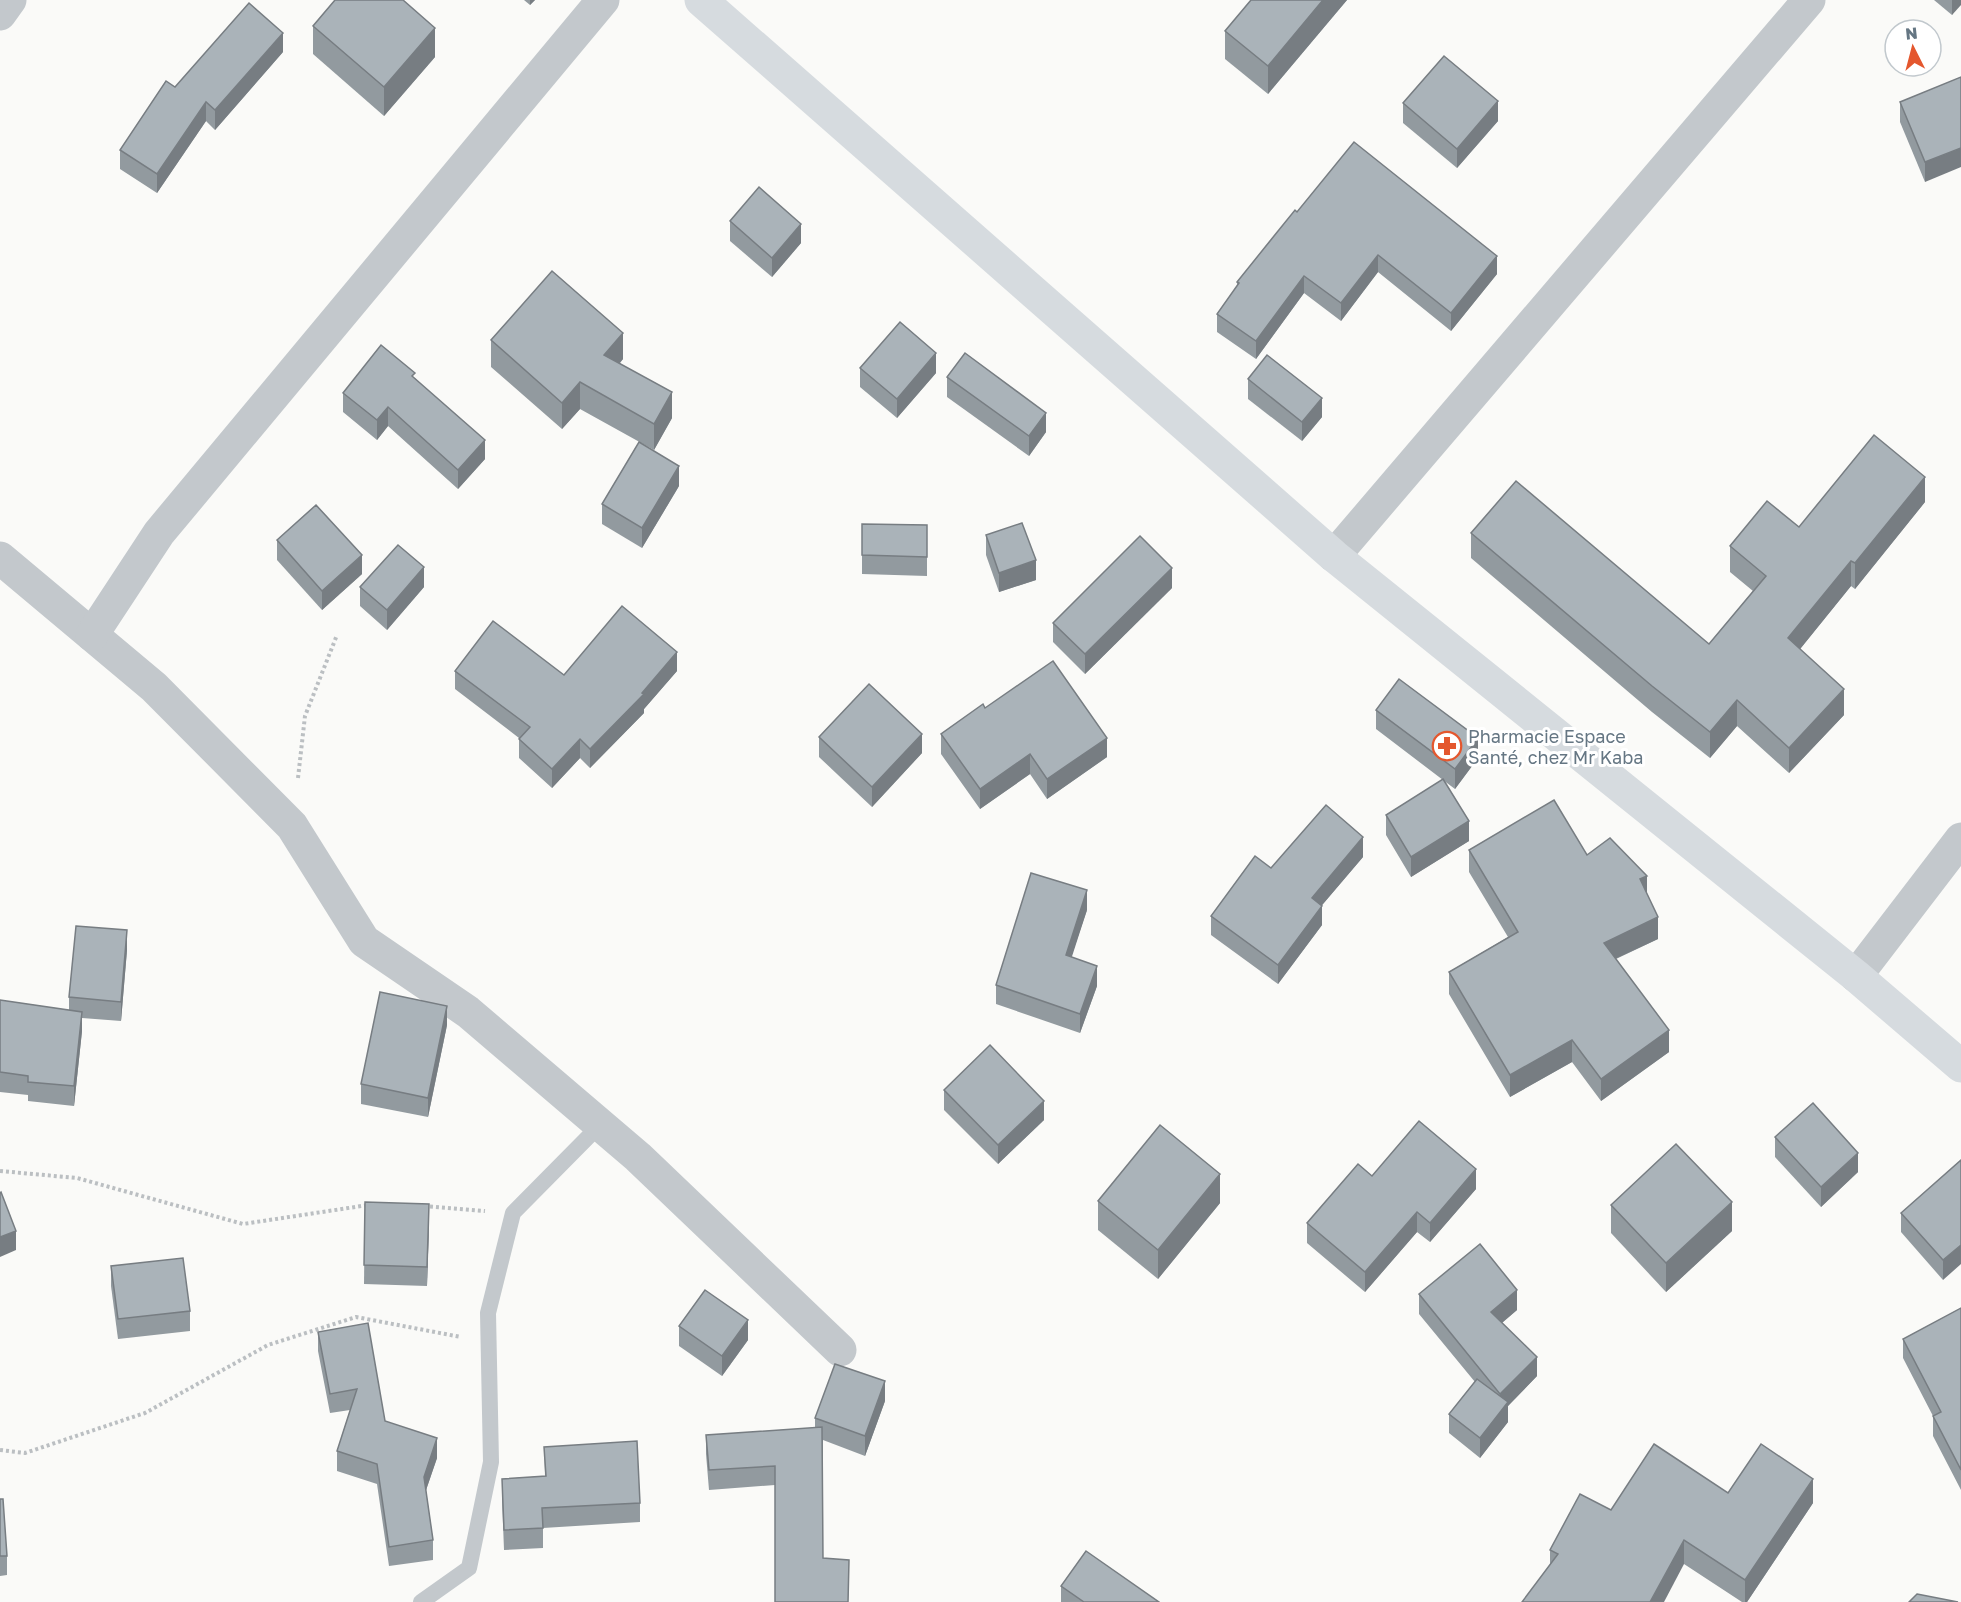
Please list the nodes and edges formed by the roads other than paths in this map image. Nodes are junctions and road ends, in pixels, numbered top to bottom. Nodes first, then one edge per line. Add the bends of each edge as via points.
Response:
1 (10, 0) edge
2 (603, 0) edge
3 (701, 0) edge
4 (1809, 0) edge
5 (0, 14) edge
6 (1334, 556) junction
7 (0, 558) edge
8 (92, 635) junction
9 (1961, 840) edge
10 (1856, 976) junction
11 (1961, 1066) edge
12 (600, 1125) junction
13 (840, 1350) dead end
14 (421, 1602) edge

1 - 5 street
2 - 8 street via 159,533
3 - 6 highway
4 - 6 street
6 - 10 highway
7 - 8 street
8 - 12 street via 154,687 292,826 364,941 468,1012
9 - 10 street
10 - 11 highway
12 - 13 street
12 - 14 lane via 513,1213 488,1313 491,1462 469,1568

